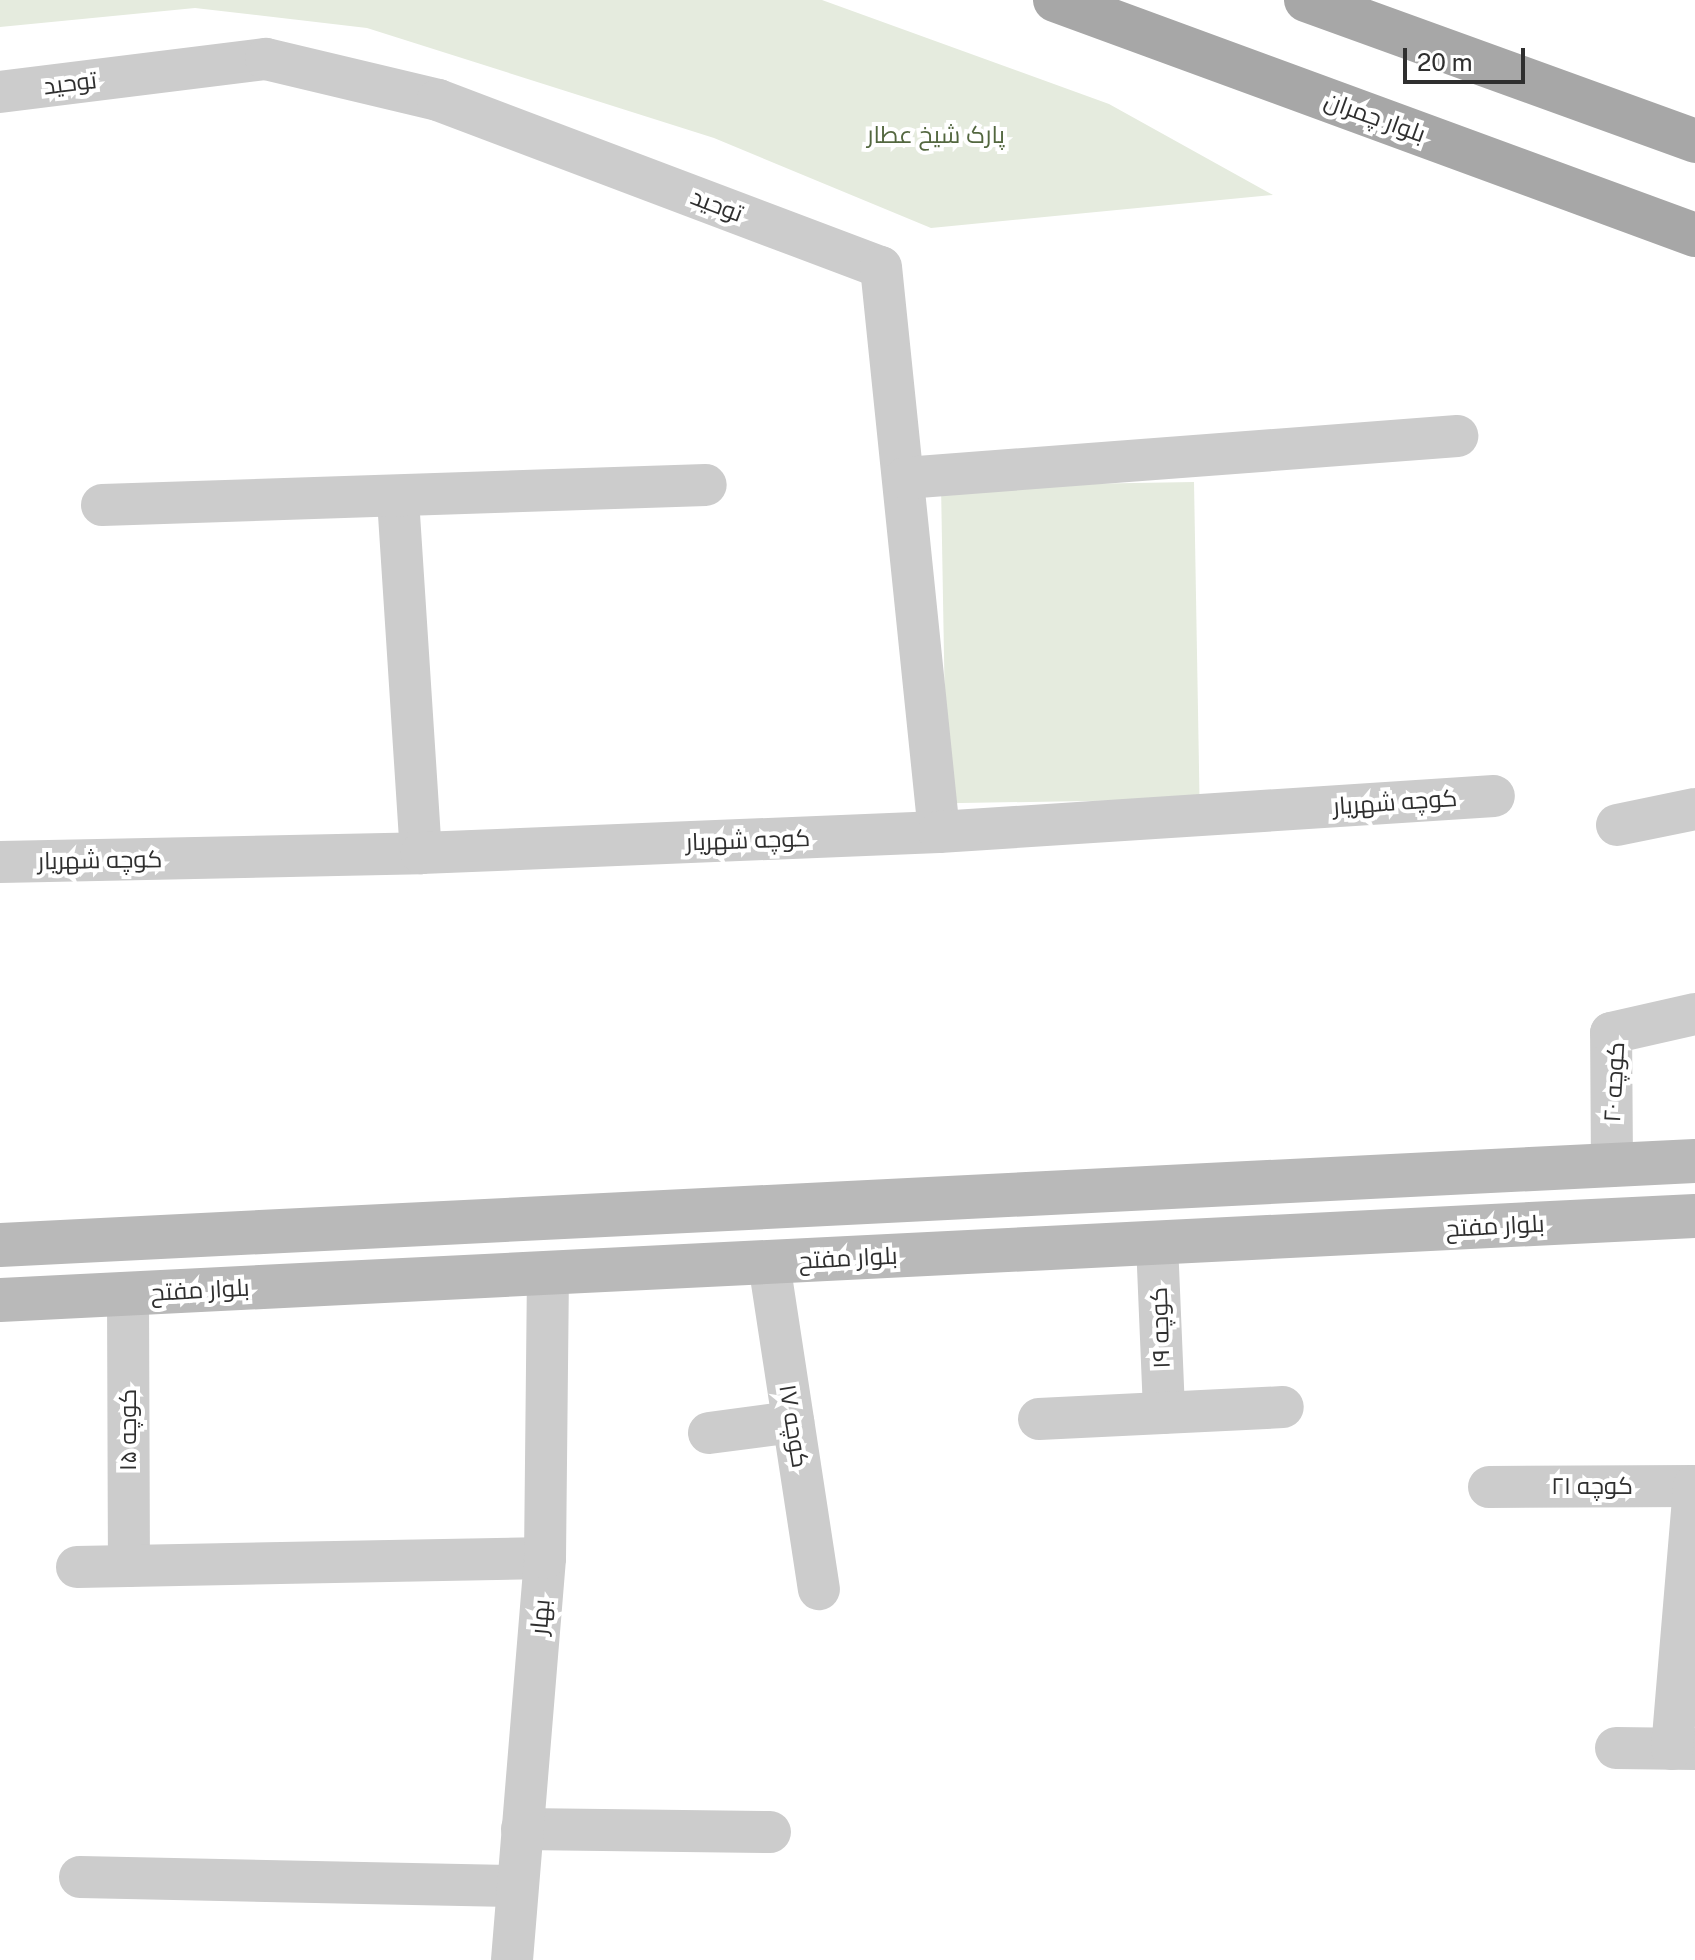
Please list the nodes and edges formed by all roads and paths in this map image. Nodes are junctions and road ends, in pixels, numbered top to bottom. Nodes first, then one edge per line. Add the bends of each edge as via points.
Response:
1 (1055, 0) edge
2 (1306, 0) edge
3 (0, 92) edge
4 (1695, 141) edge
5 (1695, 235) edge
6 (1457, 436) dead end
7 (905, 478) junction
8 (706, 485) dead end
9 (398, 499) junction
10 (102, 505) dead end
11 (1494, 796) dead end
12 (1695, 809) edge
13 (1617, 825) dead end
14 (939, 832) junction
15 (421, 853) junction
16 (0, 862) edge
17 (1695, 1014) edge
18 (1695, 1161) edge
19 (1612, 1166) junction
20 (878, 1202) junction
21 (1695, 1216) edge
22 (1157, 1243) junction
23 (0, 1245) edge
24 (881, 1256) junction
25 (769, 1263) junction
26 (548, 1273) junction
27 (128, 1294) junction
28 (0, 1300) edge
29 (1283, 1407) dead end
30 (1164, 1413) junction
31 (1039, 1419) dead end
32 (793, 1422) junction
33 (709, 1433) dead end
34 (1694, 1486) edge
35 (1489, 1487) dead end
36 (545, 1558) junction
37 (129, 1566) junction
38 (77, 1567) dead end
39 (819, 1589) dead end
40 (1616, 1748) dead end
41 (1683, 1749) edge
42 (522, 1829) junction
43 (770, 1832) dead end
44 (80, 1877) dead end
45 (517, 1886) junction
46 (512, 1960) edge

1 - 5 main road, بلوار چمران
2 - 4 main road
3 - 7 street, توحید via 266,59 438,100 881,267
6 - 7 street
7 - 14 street, توحید
8 - 9 street
9 - 10 street
9 - 15 street
11 - 14 street, کوچه شهریار
12 - 13 street
14 - 15 street, کوچه شهریار
15 - 16 street, کوچه شهریار
17 - 19 street, کوچه ۲۰ via 1611,1033
18 - 19 street
19 - 20 street
20 - 23 street
20 - 24 street
21 - 22 street, بلوار مفتح
22 - 24 street, بلوار مفتح
22 - 30 street, کوچه ۱۹
24 - 25 street, بلوار مفتح
25 - 26 street, بلوار مفتح
25 - 32 street, کوچه ۱۷
26 - 27 street, بلوار مفتح
26 - 36 street, بهار
27 - 28 street, بلوار مفتح
27 - 37 street, کوچه ۱۵
29 - 30 street
30 - 31 street
32 - 33 street
32 - 39 street, کوچه ۱۷
34 - 35 street, کوچه ۲۱
34 - 41 street
36 - 37 street
36 - 42 street, بهار
37 - 38 street
40 - 41 street
42 - 43 street
42 - 45 street, بهار
44 - 45 street
45 - 46 street, بهار

